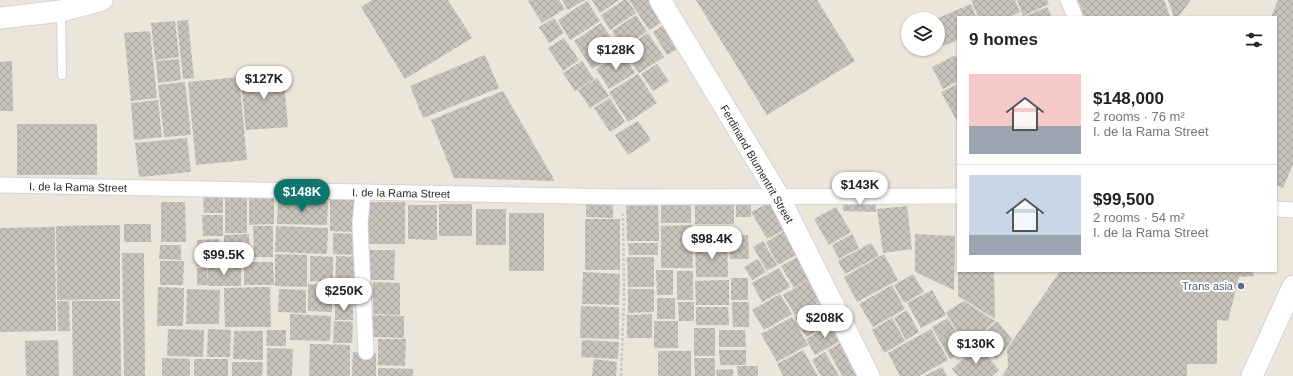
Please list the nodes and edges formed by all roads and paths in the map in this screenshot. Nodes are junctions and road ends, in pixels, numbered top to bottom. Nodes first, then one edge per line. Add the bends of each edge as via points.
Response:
1 (102, 0) edge
2 (660, 0) edge
3 (1068, 0) edge
4 (61, 11) junction
5 (1075, 16) edge
6 (0, 18) edge
7 (62, 75) dead end
8 (0, 185) edge
9 (363, 193) junction
10 (957, 196) edge
11 (623, 197) junction
12 (779, 197) junction
13 (1277, 209) edge
14 (1293, 210) edge
15 (1293, 286) edge
16 (366, 352) dead end
17 (621, 376) edge
18 (869, 376) edge
19 (1252, 376) edge

1 - 4 street
2 - 12 street, Ferdinand Blumentrit Street
3 - 5 street
4 - 6 street
4 - 7 lane
8 - 9 street, I. de la Rama Street
9 - 11 street, I. de la Rama Street
9 - 16 street via 360,224
10 - 12 street, I. de la Rama Street
11 - 12 street, I. de la Rama Street
11 - 17 path via 624,299
12 - 18 street, Ferdinand Blumentrit Street
13 - 14 street
15 - 19 street

